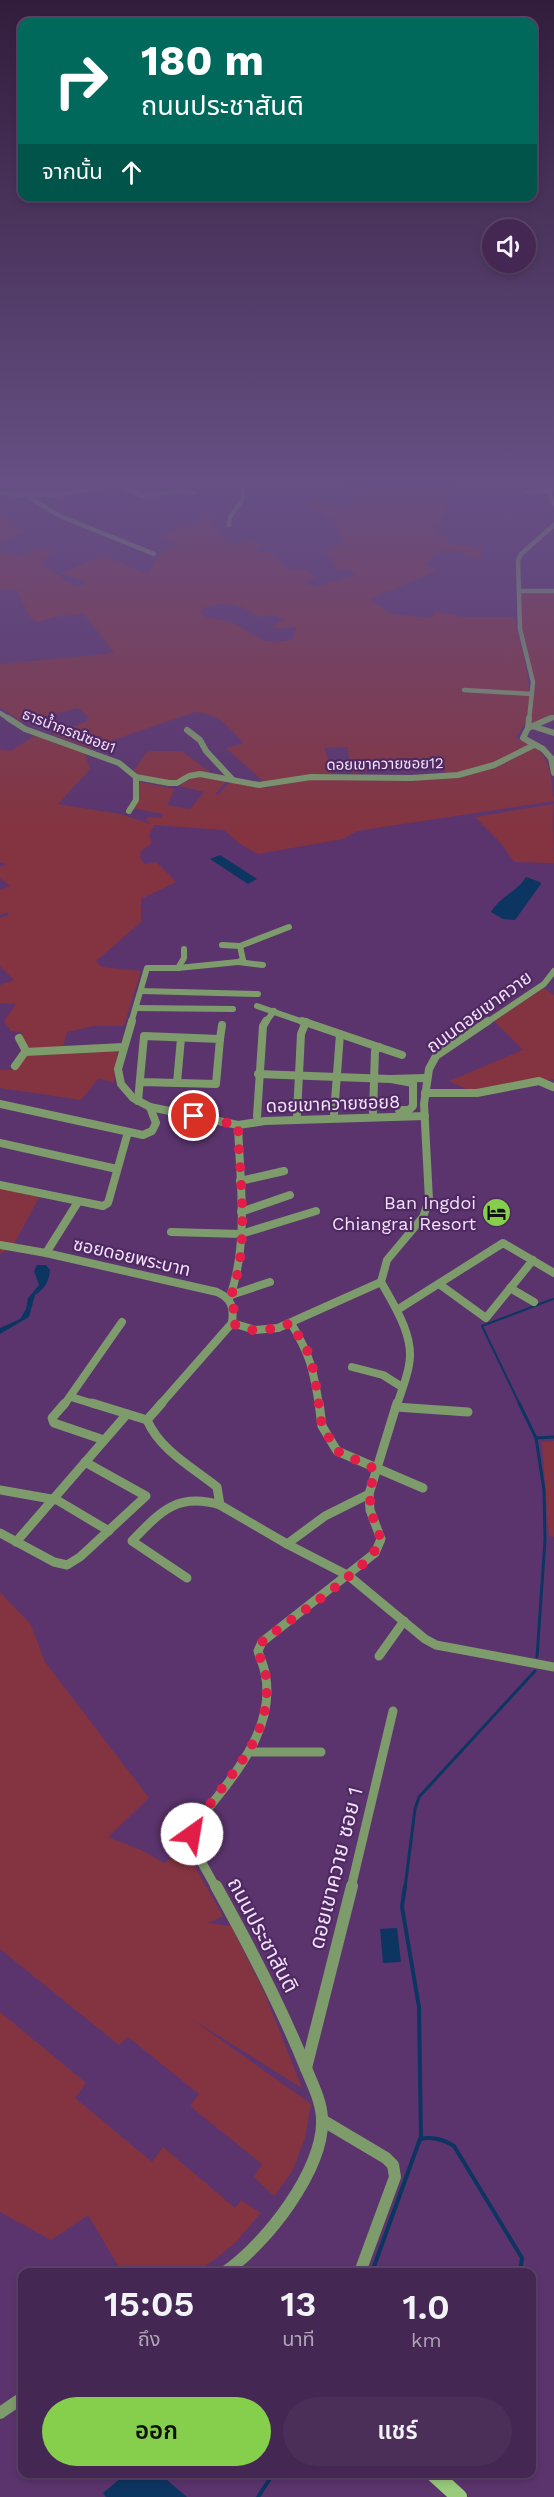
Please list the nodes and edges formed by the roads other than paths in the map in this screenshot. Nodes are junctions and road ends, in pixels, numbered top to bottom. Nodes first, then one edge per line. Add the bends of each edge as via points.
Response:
1 (520, 596) edge
2 (464, 690) dead end
3 (532, 694) junction
4 (0, 713) edge
5 (554, 717) edge
6 (530, 727) junction
7 (187, 730) dead end
8 (554, 733) edge
9 (534, 745) junction
10 (553, 757) edge
11 (554, 773) edge
12 (136, 777) junction
13 (232, 779) junction
14 (129, 811) dead end
15 (289, 927) dead end
16 (222, 945) dead end
17 (240, 946) junction
18 (184, 949) dead end
19 (238, 962) junction
20 (263, 964) dead end
21 (178, 968) junction
22 (554, 971) edge
23 (141, 991) junction
24 (258, 994) dead end
25 (257, 1006) dead end
26 (136, 1008) junction
27 (233, 1009) dead end
28 (274, 1011) junction
29 (306, 1022) junction
30 (222, 1025) dead end
31 (340, 1034) junction
32 (20, 1038) dead end
33 (181, 1038) junction
34 (220, 1039) junction
35 (123, 1047) junction
36 (379, 1047) junction
37 (26, 1051) junction
38 (402, 1055) dead end
39 (15, 1066) dead end
40 (258, 1074) junction
41 (298, 1076) junction
42 (337, 1077) junction
43 (374, 1078) junction
44 (425, 1078) junction
45 (390, 1079) junction
46 (140, 1082) junction
47 (177, 1083) junction
48 (553, 1087) edge
49 (425, 1094) junction
50 (138, 1101) junction
51 (0, 1104) edge
52 (150, 1107) junction
53 (399, 1110) dead end
54 (373, 1112) dead end
55 (297, 1114) dead end
56 (334, 1114) dead end
57 (257, 1116) dead end
58 (425, 1116) junction
59 (238, 1125) junction
60 (128, 1132) junction
61 (0, 1143) edge
62 (117, 1170) junction
63 (284, 1171) dead end
64 (240, 1181) junction
65 (0, 1185) edge
66 (290, 1195) dead end
67 (78, 1202) junction
68 (316, 1211) dead end
69 (241, 1212) junction
70 (171, 1232) dead end
71 (241, 1234) junction
72 (0, 1245) edge
73 (46, 1252) junction
74 (533, 1260) junction
75 (554, 1273) edge
76 (270, 1282) dead end
77 (381, 1282) junction
78 (439, 1284) junction
79 (510, 1288) junction
80 (230, 1296) junction
81 (534, 1302) dead end
82 (397, 1310) junction
83 (122, 1322) dead end
84 (232, 1323) junction
85 (291, 1323) junction
86 (352, 1367) dead end
87 (402, 1387) junction
88 (71, 1397) junction
89 (396, 1407) junction
90 (468, 1412) dead end
91 (127, 1414) junction
92 (147, 1420) junction
93 (104, 1440) junction
94 (85, 1462) junction
95 (375, 1469) junction
96 (423, 1488) dead end
97 (0, 1490) edge
98 (369, 1494) junction
99 (52, 1500) junction
100 (220, 1505) junction
101 (109, 1531) junction
102 (0, 1533) edge
103 (16, 1542) junction
104 (287, 1544) junction
105 (349, 1576) junction
106 (187, 1578) dead end
107 (404, 1622) junction
108 (379, 1656) dead end
109 (554, 1668) edge
110 (393, 1711) dead end
111 (250, 1752) junction
112 (321, 1752) dead end
113 (306, 2069) junction
114 (322, 2120) junction
115 (232, 2268) edge
116 (361, 2268) edge
117 (18, 2401) edge
118 (0, 2413) edge
119 (438, 2478) edge
120 (459, 2497) edge

1 - 3 street via 520,628 533,682
2 - 3 street
3 - 6 street
4 - 12 street, ธารน้ำกรณ์ซอย1 via 25,729 108,758
5 - 6 street
6 - 8 street
6 - 9 street via 523,738
7 - 13 street
9 - 10 street
9 - 13 street, ดอยเขาควายซอย12 via 494,765 458,775 311,777 259,785
10 - 11 street
12 - 13 street, ธารน้ำกรณ์ซอย1 via 169,783 200,774
12 - 14 street via 136,800
15 - 17 street
16 - 17 street
17 - 19 street via 243,960
18 - 21 street
19 - 20 street
19 - 21 street
21 - 23 street via 147,968
22 - 44 street, ถนนดอยเขาควาย via 544,984 436,1056
23 - 24 street
23 - 26 street
25 - 28 street
26 - 27 street
26 - 35 street
28 - 29 street
28 - 40 street via 263,1026
29 - 31 street
29 - 41 street via 301,1034
30 - 34 street
31 - 36 street
31 - 42 street
32 - 37 street
33 - 34 street
33 - 46 street via 144,1036
33 - 47 street
34 - 47 street via 216,1084
35 - 37 street
35 - 50 street via 118,1070 121,1084
36 - 38 street
36 - 43 street via 375,1051
37 - 39 street
40 - 41 street
40 - 57 street
41 - 42 street
41 - 55 street
42 - 43 street
42 - 56 street
43 - 45 street
43 - 54 street
44 - 45 street
44 - 49 street, ถนนดอยเขาควาย
45 - 53 street via 413,1083 413,1106
46 - 47 street
46 - 50 street
48 - 49 street via 539,1081 475,1093
49 - 58 street, ถนนดอยเขาควาย
50 - 52 street, ดอยเขาควายซอย8
51 - 60 street
52 - 59 street, ดอยเขาควายซอย8
52 - 60 street via 156,1123 152,1131 143,1135
58 - 59 street, ดอยเขาควายซอย8
58 - 77 street, ถนนดอยเขาควาย via 429,1203 425,1214 386,1262
59 - 64 street
60 - 62 street
61 - 62 street
62 - 67 street via 108,1203 103,1206
63 - 64 street
64 - 69 street
65 - 67 street
66 - 69 street
67 - 73 street
68 - 71 street
69 - 71 street
70 - 71 street
71 - 80 street via 238,1277
72 - 73 street, ซอยดอยพระบาท
73 - 80 street, ซอยดอยพระบาท
74 - 75 street
74 - 78 street via 503,1242
74 - 79 street
76 - 80 street
77 - 82 street
77 - 85 street
78 - 79 street via 486,1318
78 - 82 street
79 - 81 street
80 - 84 street via 234,1305
82 - 87 street via 409,1340 410,1363
83 - 88 street
84 - 85 street via 263,1332
84 - 92 street
85 - 95 street via 308,1352 322,1426 337,1451
86 - 87 street via 383,1375
87 - 89 street
88 - 91 street
88 - 93 street via 52,1420
89 - 90 street
89 - 95 street
91 - 92 street
91 - 93 street
92 - 100 street via 150,1430 172,1451 218,1487
93 - 94 street
94 - 99 street
94 - 101 street via 146,1496
95 - 96 street
95 - 98 street
97 - 99 street
98 - 104 street via 325,1516
98 - 105 street via 380,1546
99 - 101 street
99 - 103 street
100 - 104 street
100 - 106 street via 201,1500 178,1501 157,1515 132,1541
101 - 103 street via 67,1565
102 - 103 street
104 - 105 street
105 - 107 street
105 - 111 street, ถนนประชาสันติ via 262,1642 258,1651 266,1675 267,1706
107 - 108 street
107 - 109 street via 425,1639 445,1648
110 - 113 street, ดอยเขาควาย ซอย 1
111 - 112 street
111 - 113 street, ถนนประชาสันติ via 194,1827 191,1843 265,1975
113 - 114 street, ถนนประชาสันติ
114 - 115 street, ถนนประชาสันติ via 311,2170 259,2241
114 - 116 street via 393,2165 395,2177
117 - 118 street
119 - 120 street

